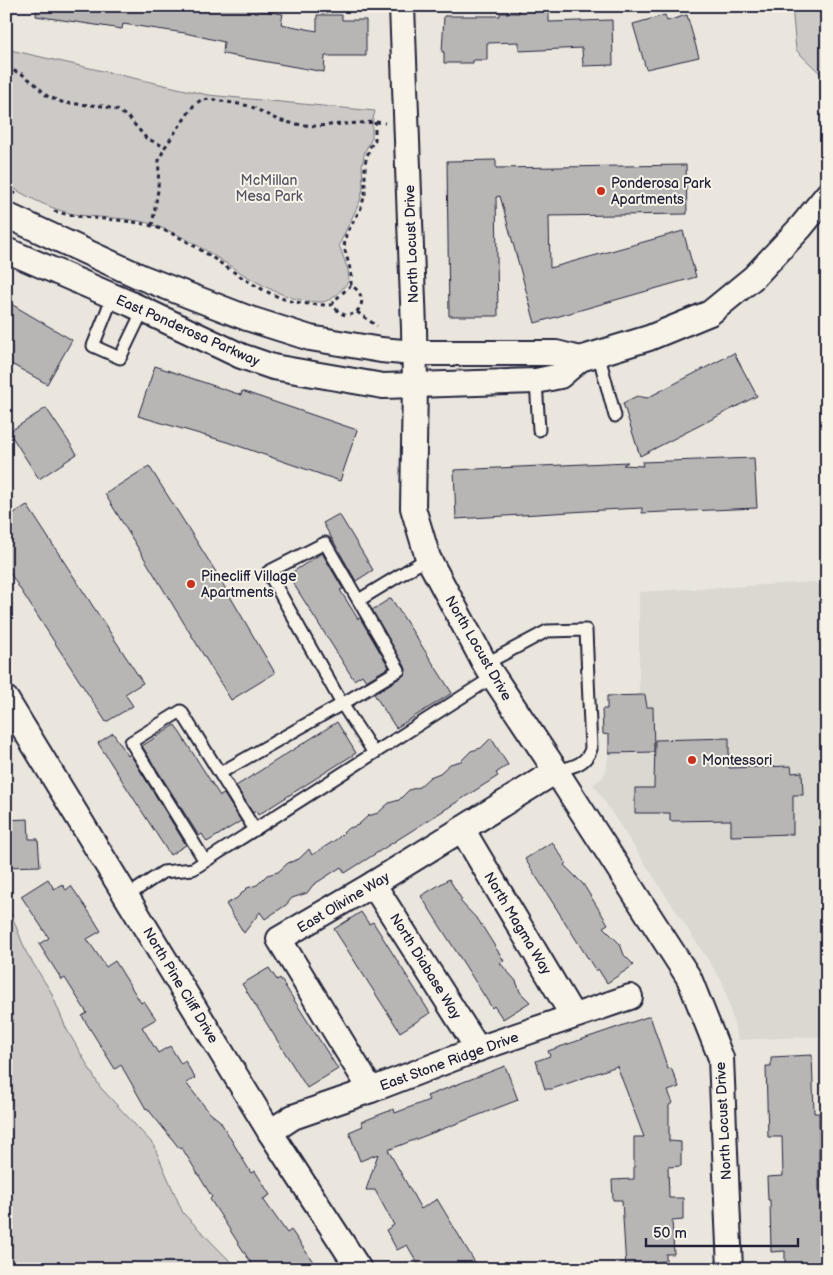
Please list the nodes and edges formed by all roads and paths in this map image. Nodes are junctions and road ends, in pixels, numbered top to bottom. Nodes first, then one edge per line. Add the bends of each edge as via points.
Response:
1 (402, 6) edge
2 (6, 68) edge
3 (165, 147) junction
4 (6, 188) edge
5 (827, 195) edge
6 (14, 206) edge
7 (51, 210) dead end
8 (152, 226) junction
9 (6, 250) edge
10 (143, 278) junction
11 (351, 284) junction
12 (129, 303) junction
13 (332, 305) junction
14 (357, 312) junction
15 (382, 330) dead end
16 (414, 353) junction
17 (589, 356) junction
18 (536, 381) junction
19 (415, 384) junction
20 (615, 416) dead end
21 (538, 430) dead end
22 (428, 558) junction
23 (358, 600) junction
24 (489, 670) junction
25 (6, 698) edge
26 (342, 704) junction
27 (374, 753) junction
28 (556, 771) junction
29 (220, 773) junction
30 (255, 830) junction
31 (462, 830) junction
32 (205, 861) junction
33 (373, 884) junction
34 (127, 896) junction
35 (630, 997) dead end
36 (573, 1016) junction
37 (478, 1049) junction
38 (371, 1090) junction
39 (270, 1132) junction
40 (359, 1269) edge
41 (730, 1269) edge

1 - 16 street, North Locust Drive
2 - 3 path via 22,74 47,96 64,103 117,110 130,118 146,138
3 - 8 path via 159,160
3 - 11 path via 194,105 201,100 250,106 278,120 295,124 375,122 375,140 365,163 365,194 346,235 344,247
4 - 6 path
5 - 17 street, East Ponderosa Parkway via 754,277 710,312 649,338
6 - 10 street
7 - 8 path via 71,216
8 - 13 path via 185,240 237,274 286,300
9 - 12 street, East Ponderosa Parkway
10 - 12 street
10 - 16 street via 310,338
11 - 13 path
11 - 14 path via 362,299 362,306
12 - 19 street, East Ponderosa Parkway via 241,356 273,367 383,386
13 - 14 path via 342,314
14 - 15 path
16 - 17 street
16 - 19 street, North Locust Drive
17 - 18 street, East Ponderosa Parkway via 560,376
17 - 20 lane
18 - 19 street, East Ponderosa Parkway
18 - 21 lane
19 - 22 street, North Locust Drive via 412,508
22 - 23 lane
22 - 24 street, North Locust Drive
23 - 26 lane via 400,670
23 - 26 lane via 325,543 268,572
24 - 27 lane
24 - 28 street, North Locust Drive
24 - 28 lane via 547,631 586,630 591,749 577,765
25 - 34 street, North Pine Cliff Drive
26 - 27 lane
26 - 29 lane
27 - 30 lane
28 - 31 street, East Olivine Way
28 - 41 street, North Locust Drive via 689,978 721,1058
29 - 30 lane
29 - 32 lane via 181,711 131,742
30 - 32 lane
31 - 33 street, East Olivine Way
31 - 36 street, North Magma Way
32 - 34 lane via 194,869 163,872
33 - 37 street, North Diabase Way
33 - 38 street, East Olivine Way via 279,939
34 - 39 street, North Pine Cliff Drive
35 - 36 street, East Stone Ridge Drive
36 - 37 street, East Stone Ridge Drive
37 - 38 street, East Stone Ridge Drive
38 - 39 street, East Stone Ridge Drive via 293,1117
39 - 40 street, North Pine Cliff Drive

